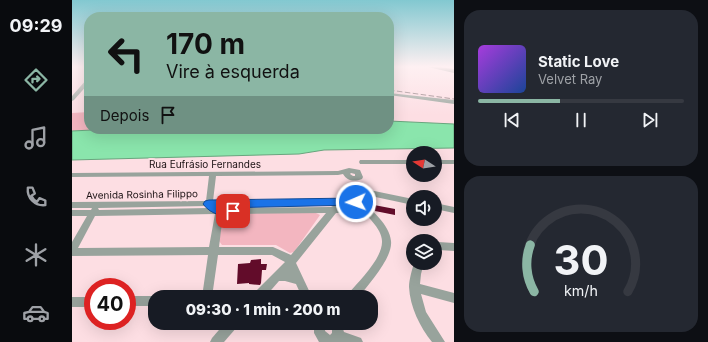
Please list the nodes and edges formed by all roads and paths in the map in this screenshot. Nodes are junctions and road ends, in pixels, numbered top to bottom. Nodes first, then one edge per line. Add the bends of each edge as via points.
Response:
1 (84, 86) edge
2 (394, 95) edge
3 (72, 99) edge
4 (454, 102) edge
5 (406, 162) edge
6 (442, 162) edge
7 (454, 162) edge
8 (213, 174) junction
9 (352, 174) junction
10 (72, 175) edge
11 (355, 190) junction
12 (406, 201) edge
13 (356, 202) junction
14 (209, 204) junction
15 (72, 205) edge
16 (336, 206) junction
17 (442, 207) edge
18 (96, 209) junction
19 (454, 210) edge
20 (219, 212) junction
21 (72, 213) edge
22 (442, 247) edge
23 (454, 247) edge
24 (213, 251) junction
25 (72, 252) edge
26 (291, 262) junction
27 (416, 270) edge
28 (277, 277) junction
29 (299, 280) junction
30 (414, 287) junction
31 (208, 290) edge
32 (265, 290) edge
33 (303, 290) edge
34 (358, 290) edge
35 (454, 298) edge
36 (136, 301) edge
37 (148, 301) edge
38 (72, 302) edge
39 (84, 302) edge
40 (227, 330) edge
41 (338, 330) edge
42 (320, 331) edge
43 (338, 336) junction
44 (216, 342) edge
45 (358, 342) edge
46 (439, 342) edge

1 - 3 street
2 - 4 street
5 - 9 street via 362,162
6 - 7 street
8 - 9 street, Rua Eufrásio Fernandes
8 - 10 street, Rua Eufrásio Fernandes
8 - 14 street
9 - 11 street
11 - 12 street
11 - 13 street
13 - 16 street, Avenida Rosinha Filippo via 350,210
13 - 34 street via 367,210 383,230 387,241 380,261
14 - 16 street, Avenida Rosinha Filippo
14 - 18 street, Avenida Rosinha Filippo
14 - 20 street
15 - 18 street, Avenida Rosinha Filippo
16 - 20 street, Avenida Rosinha Filippo
16 - 26 street
17 - 19 street
18 - 20 street, Avenida Rosinha Filippo
18 - 21 street, Avenida Rosinha Filippo
18 - 25 street
20 - 24 street
22 - 23 street
24 - 25 street
24 - 26 street via 272,251 286,256
24 - 31 street
26 - 28 street
26 - 29 street
27 - 30 street
28 - 29 street via 285,276
28 - 32 street
29 - 33 street
30 - 35 street
30 - 46 street via 418,310 429,331
36 - 37 street
38 - 39 street
40 - 44 street
41 - 43 street
42 - 43 street via 332,341
43 - 45 street

